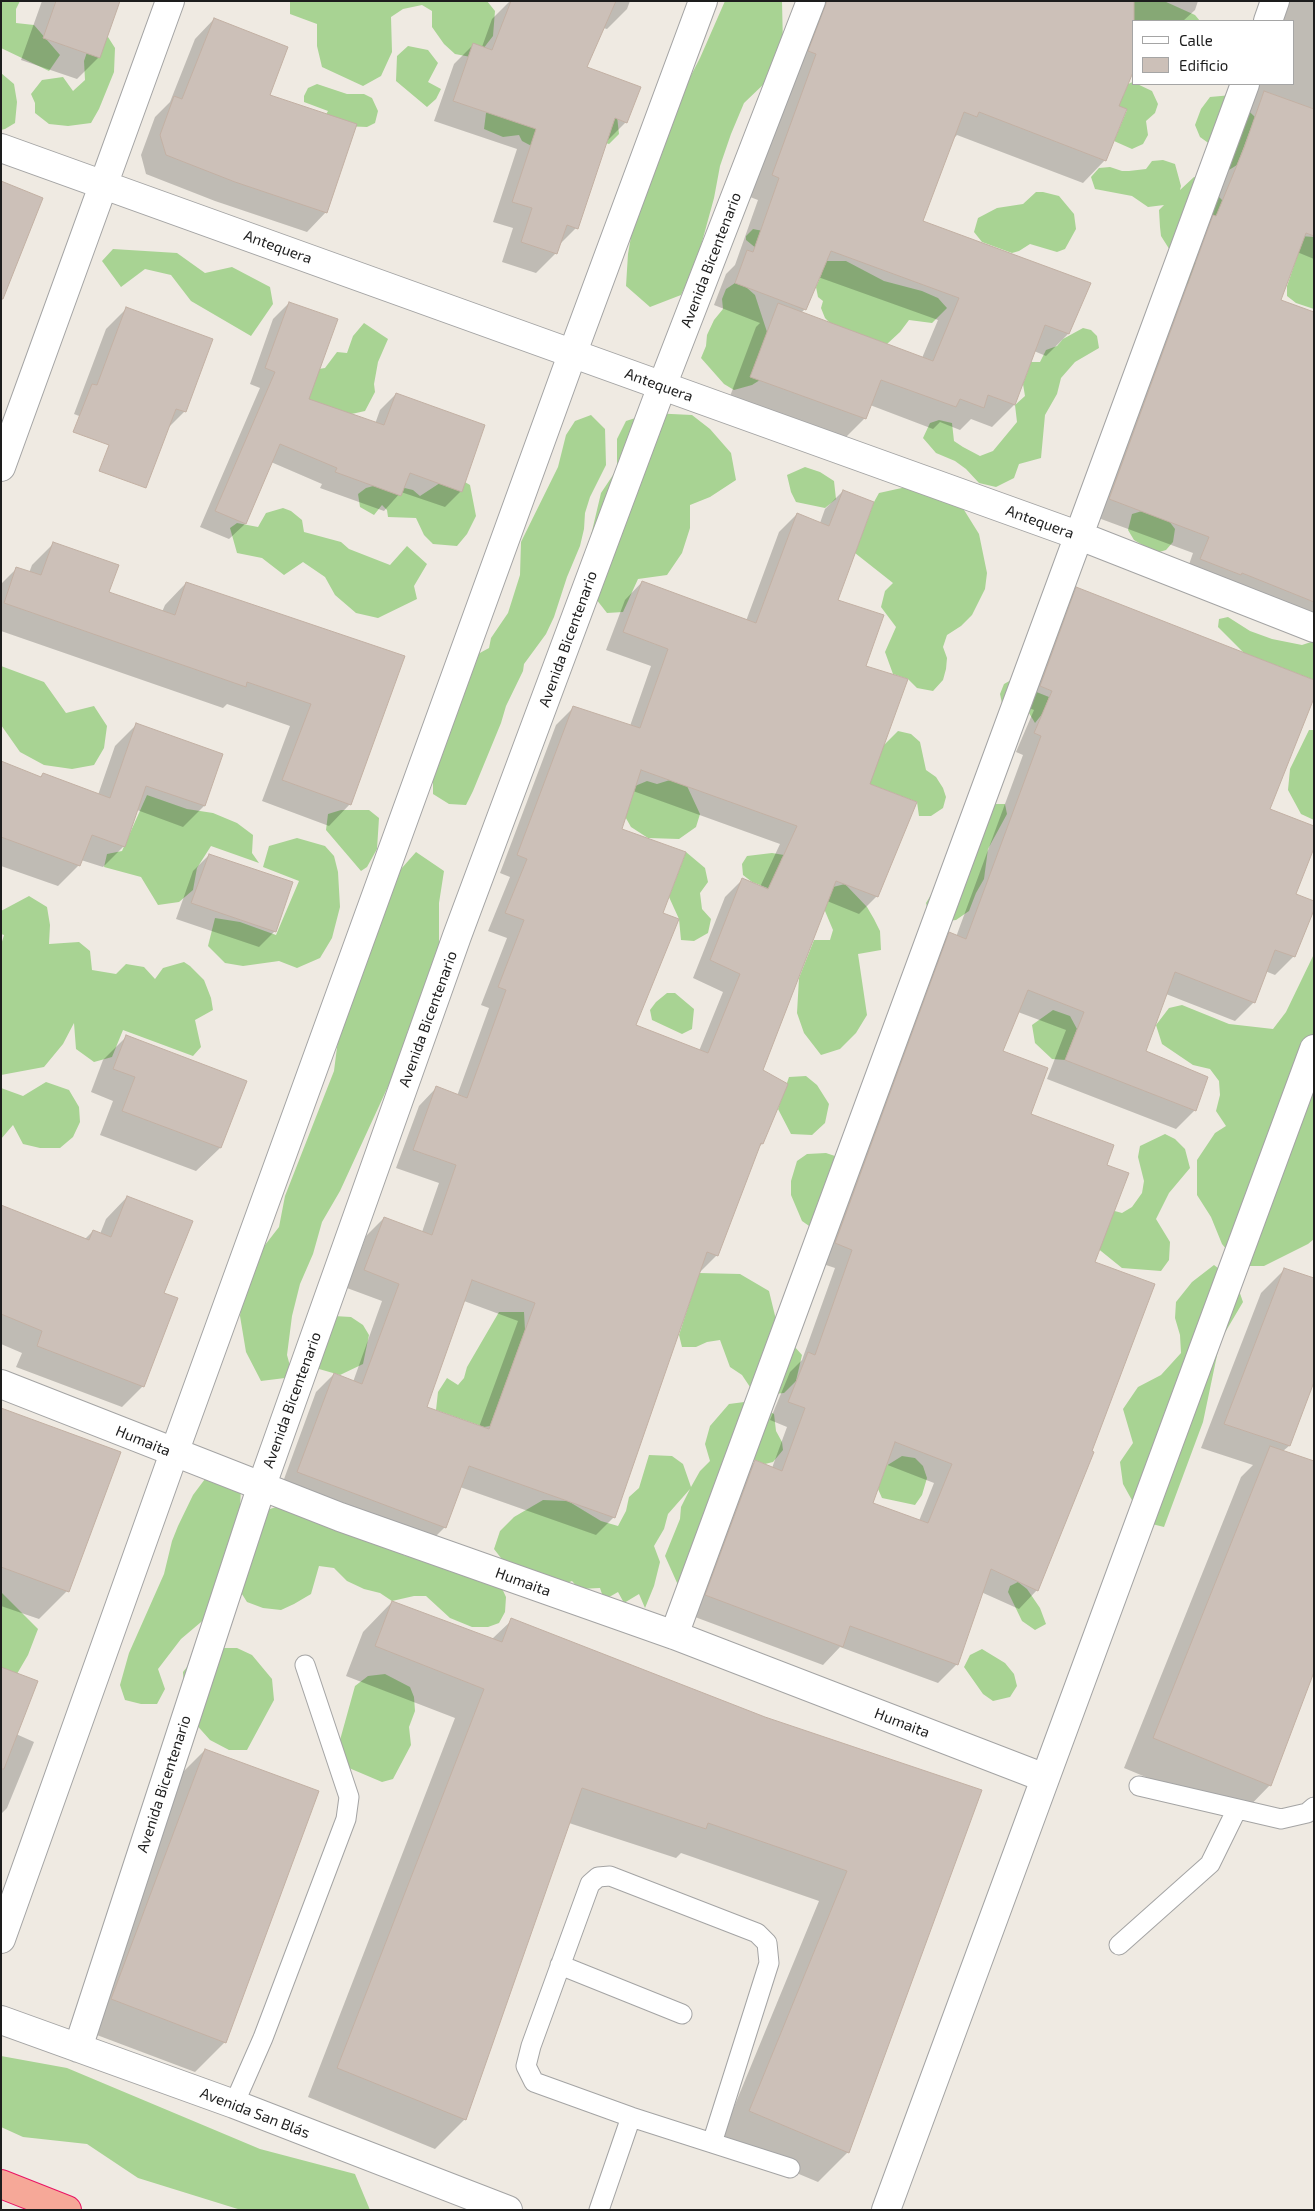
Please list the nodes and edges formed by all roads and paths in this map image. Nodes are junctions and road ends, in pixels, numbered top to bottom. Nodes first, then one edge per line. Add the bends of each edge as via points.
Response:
1 (170, 1) edge
2 (702, 1) edge
3 (811, 1) edge
4 (1276, 1) edge
5 (1268, 20) edge
6 (1245, 85) edge
7 (1, 148) edge
8 (104, 184) junction
9 (573, 352) junction
10 (662, 386) junction
11 (1, 467) edge
12 (1080, 536) junction
13 (1314, 628) edge
14 (1314, 1049) edge
15 (1, 1384) edge
16 (174, 1453) junction
17 (262, 1485) junction
18 (674, 1636) junction
19 (305, 1665) dead end
20 (1045, 1778) junction
21 (1139, 1786) dead end
22 (1314, 1807) edge
23 (1237, 1809) junction
24 (1, 1939) edge
25 (1119, 1945) dead end
26 (560, 1965) junction
27 (682, 2014) dead end
28 (1, 2020) edge
29 (78, 2048) junction
30 (234, 2104) junction
31 (631, 2117) junction
32 (712, 2143) junction
33 (790, 2168) dead end
34 (1, 2184) edge
35 (67, 2210) edge
36 (508, 2210) edge
37 (599, 2210) edge
38 (886, 2210) edge

1 - 8 street
2 - 9 street
3 - 10 street, Avenida Bicentenario
4 - 5 street
6 - 12 street
7 - 8 street, Antequera
8 - 9 street, Antequera
8 - 11 street
9 - 10 street, Antequera
9 - 16 street
10 - 12 street, Antequera
10 - 17 street, Avenida Bicentenario via 454,945
12 - 13 street, Antequera
12 - 18 street
14 - 20 street
15 - 16 street, Humaita
16 - 17 street, Humaita
16 - 24 street
17 - 18 street, Humaita via 340,1517
17 - 29 street, Avenida Bicentenario
18 - 20 street, Humaita
19 - 30 lane via 349,1797 346,1819 263,2038
20 - 38 street
21 - 23 lane
22 - 23 lane via 1307,1813 1281,1819
23 - 25 lane via 1210,1864
26 - 27 lane
26 - 31 lane via 526,2066 534,2082
26 - 32 lane via 590,1884 598,1877 610,1876 757,1933 767,1943 769,1963
28 - 29 street, Avenida San Blás
29 - 30 street, Avenida San Blás
30 - 36 street, Avenida San Blás
31 - 32 lane
31 - 37 lane
32 - 33 lane
34 - 35 highway

